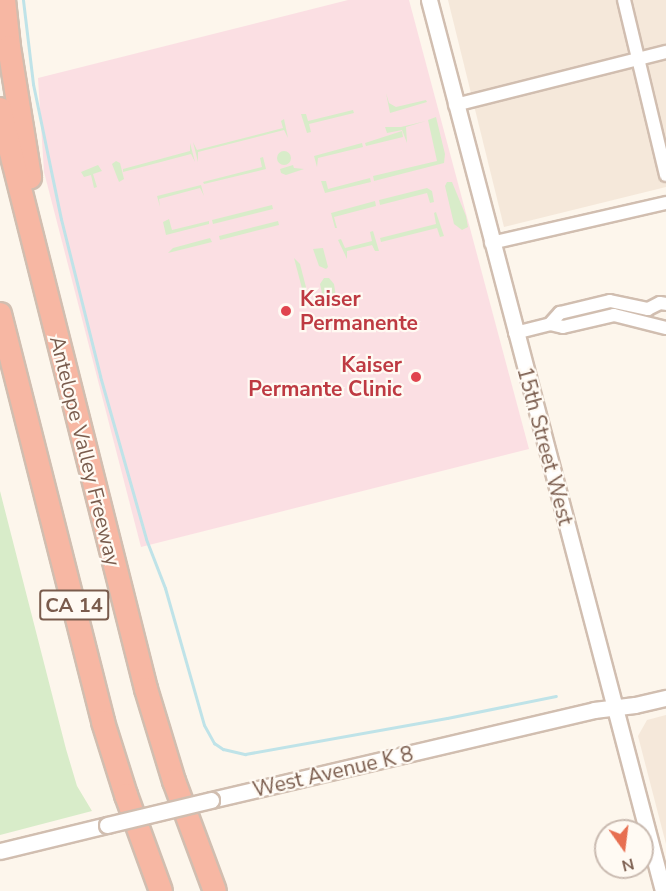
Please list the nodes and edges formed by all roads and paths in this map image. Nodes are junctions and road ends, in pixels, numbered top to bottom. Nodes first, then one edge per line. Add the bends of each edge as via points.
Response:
1 (4, 0) edge
2 (429, 0) edge
3 (624, 0) edge
4 (666, 52) edge
5 (637, 60) junction
6 (455, 105) junction
7 (0, 109) edge
8 (666, 175) edge
9 (666, 203) edge
10 (491, 243) junction
11 (40, 276) junction
12 (666, 304) edge
13 (648, 309) junction
14 (0, 314) edge
15 (550, 324) junction
16 (648, 325) junction
17 (666, 328) edge
18 (515, 333) junction
19 (666, 698) edge
20 (614, 708) junction
21 (0, 851) edge
22 (161, 891) edge
23 (215, 891) edge
24 (663, 891) edge

1 - 11 highway via 39,230
2 - 6 street, 15th Street West
3 - 5 street
4 - 5 street
5 - 6 street
5 - 8 street
6 - 10 street, 15th Street West
7 - 11 highway, Antelope Valley Freeway / CA 14
9 - 10 street
10 - 18 street, 15th Street West
11 - 23 highway, Antelope Valley Freeway / CA 14 via 146,689 174,781
12 - 13 street
13 - 15 street via 610,301 560,313
13 - 16 street
14 - 22 highway, CA 14 via 104,722
15 - 16 street via 563,327 614,315
15 - 18 street
16 - 17 street
18 - 20 street, 15th Street West
19 - 20 street, West Avenue K 8
20 - 21 street, West Avenue K 8, bridge
20 - 24 street, 15th Street West

